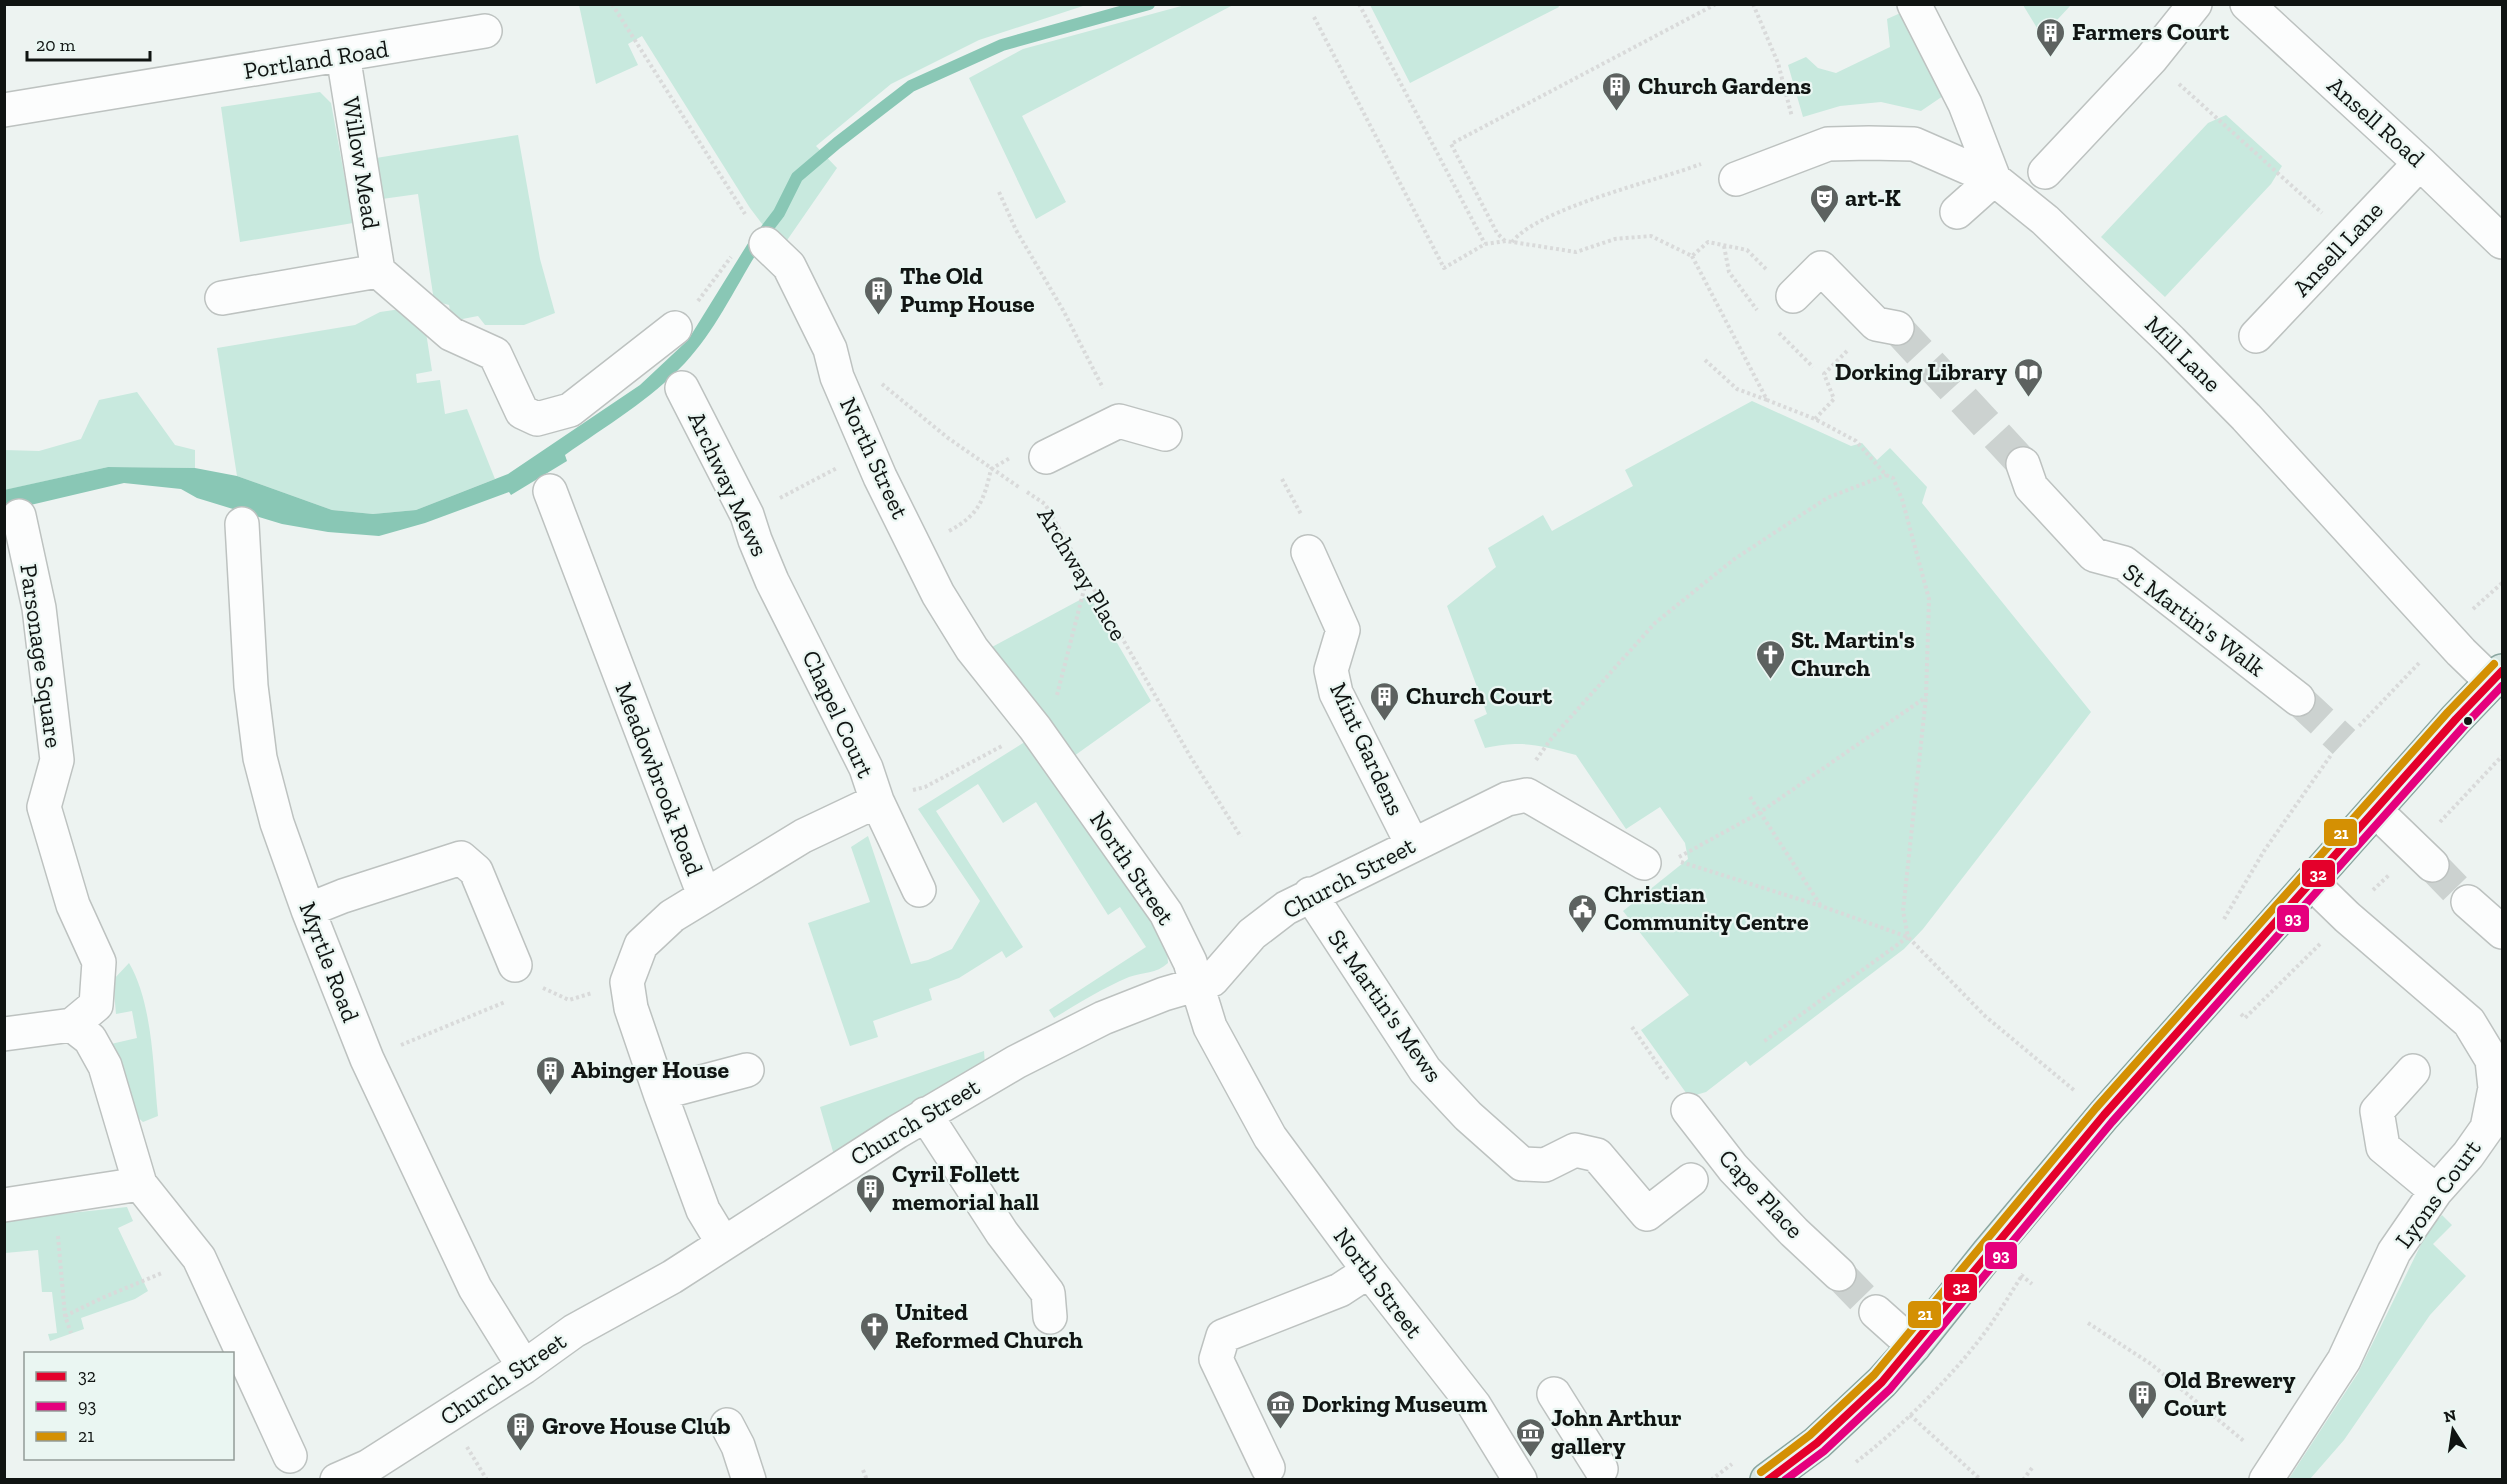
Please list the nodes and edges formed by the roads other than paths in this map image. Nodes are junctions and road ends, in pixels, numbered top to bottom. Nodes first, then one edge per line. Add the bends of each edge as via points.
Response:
1 (1914, 4) edge
2 (2195, 4) edge
3 (2247, 4) edge
4 (484, 31) dead end
5 (343, 55) junction
6 (4, 110) edge
7 (2420, 163) junction
8 (2045, 172) dead end
9 (1736, 179) dead end
10 (1994, 179) junction
11 (1956, 212) dead end
12 (2502, 242) edge
13 (766, 244) dead end
14 (378, 271) junction
15 (1793, 296) dead end
16 (222, 298) dead end
17 (1886, 326) tunnel mouth
18 (675, 328) road end
19 (2256, 336) dead end
20 (682, 388) dead end
21 (1165, 434) dead end
22 (1046, 457) road end
23 (2024, 464) tunnel mouth
24 (550, 491) dead end
25 (19, 516) dead end
26 (242, 524) dead end
27 (1308, 552) dead end
28 (772, 581) joint
29 (2497, 677) edge
30 (2298, 699) tunnel mouth
31 (877, 801) junction
32 (2375, 810) junction
33 (1412, 844) junction
34 (1658, 861) road end
35 (2432, 865) tunnel mouth
36 (2311, 882) junction
37 (919, 890) dead end
38 (1310, 894) junction
39 (704, 895) junction
40 (2468, 902) tunnel mouth
41 (308, 910) junction
42 (2502, 932) edge
43 (515, 965) dead end
44 (1196, 985) junction
45 (72, 1025) junction
46 (4, 1034) edge
47 (747, 1070) dead end
48 (2413, 1071) dead end
49 (2499, 1088) edge
50 (660, 1093) junction
51 (1688, 1110) road end
52 (926, 1114) junction
53 (1691, 1180) dead end
54 (140, 1184) junction
55 (2436, 1191) junction
56 (4, 1205) edge
57 (723, 1243) junction
58 (1368, 1271) junction
59 (1839, 1274) tunnel mouth
60 (1876, 1312) tunnel mouth
61 (1050, 1317) dead end
62 (1914, 1346) junction
63 (524, 1367) junction
64 (1554, 1394) dead end
65 (728, 1425) dead end
66 (290, 1456) dead end
67 (1268, 1468) dead end
68 (1601, 1469) dead end
69 (2271, 1473) edge
70 (337, 1479) edge
71 (749, 1479) edge
72 (1520, 1479) edge
73 (1767, 1479) edge

1 - 10 street via 1965,104
2 - 8 street via 2151,59
3 - 7 street, Ansell Road
4 - 5 street, Portland Road
5 - 6 street, Portland Road
5 - 14 street, Willow Mead
7 - 12 street, Ansell Road
7 - 19 street, Ansell Lane
9 - 10 street via 1828,144 1869,143 1914,144
10 - 11 street
10 - 29 street, Mill Lane via 2045,220 2171,341 2262,434 2461,652
13 - 44 street, North Street via 789,266 830,349 837,376 869,450 938,594 972,649 1035,728 1166,913
14 - 16 street
14 - 18 street via 452,334 495,354 522,412 537,419 570,410
15 - 17 street via 1821,268
20 - 28 street, Archway Mews via 747,515
21 - 22 street via 1119,421
23 - 30 street, St Martin's Walk via 2031,487 2094,555 2124,563
24 - 39 street, Meadowbrook Road
25 - 45 street, Parsonage Square via 39,608 57,760 44,807 73,905 99,962 96,1005
26 - 41 street, Myrtle Road via 251,686 260,758 277,823
27 - 33 street, Mint Gardens via 1343,630 1331,670 1336,693
28 - 31 street, Chapel Court via 866,768
29 - 32 main road
31 - 37 street
31 - 39 street, Chapel Court via 803,836
32 - 35 street
32 - 36 main road
33 - 34 street, Church Street via 1517,797
33 - 38 street, Church Street
36 - 49 street, Lyons Court via 2469,1022 2492,1060
36 - 62 main road via 2104,1114
38 - 44 street, Church Street via 1252,934 1212,980
38 - 53 street, St Martin's Mews via 1425,1070 1468,1116 1522,1164 1545,1165 1575,1150 1597,1155 1647,1214
39 - 50 street, Meadowbrook Road via 672,916 642,945 627,982 631,1008
40 - 42 street
41 - 43 street via 461,858 476,871
41 - 63 street, Myrtle Road via 367,1059 475,1288
44 - 52 street, Church Street via 1103,1018
44 - 58 street, North Street via 1210,1027 1270,1137
45 - 46 street
45 - 54 street via 90,1039 105,1066
47 - 50 street
48 - 55 street via 2377,1112 2384,1147
49 - 55 street, Lyons Court via 2487,1128
50 - 57 street via 703,1210
51 - 59 street, Cape Place via 1733,1168
52 - 57 street, Church Street
52 - 61 street via 1002,1233 1048,1293
54 - 56 street
54 - 66 street via 199,1258
55 - 69 street, Lyons Court via 2394,1252 2344,1360
57 - 63 street, Church Street via 672,1277 574,1331
58 - 67 street via 1340,1290 1223,1336 1216,1359
58 - 72 street, North Street via 1474,1405
60 - 62 street
62 - 73 main road via 1817,1443
63 - 70 street, Church Street via 369,1466
64 - 68 street
65 - 71 street

